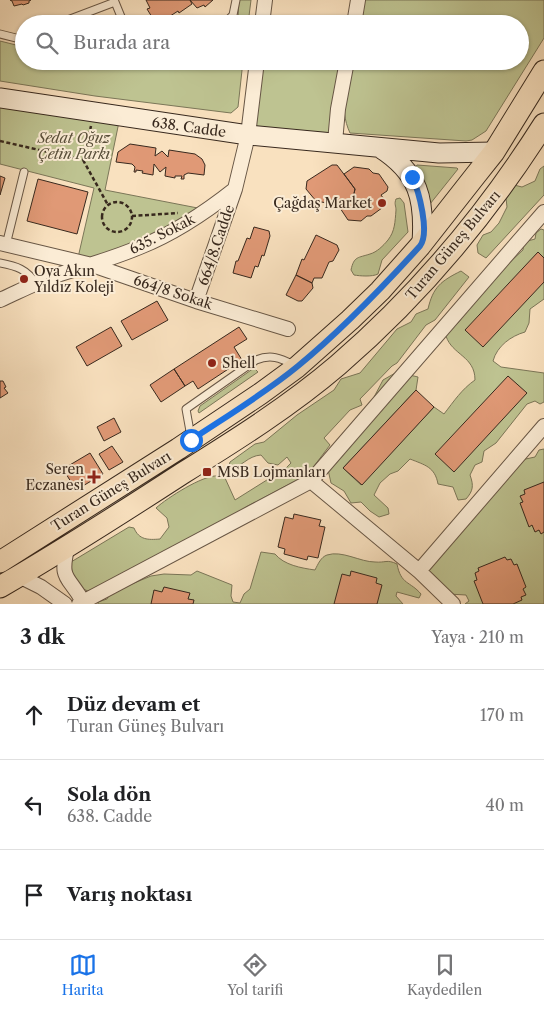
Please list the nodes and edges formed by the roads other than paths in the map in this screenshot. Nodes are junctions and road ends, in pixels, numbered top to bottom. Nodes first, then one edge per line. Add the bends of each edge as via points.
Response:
1 (236, 0) edge
2 (264, 0) edge
3 (358, 0) edge
4 (81, 15) edge
5 (120, 15) edge
6 (233, 15) edge
7 (263, 15) edge
8 (356, 15) edge
9 (0, 34) edge
10 (15, 37) edge
11 (256, 70) edge
12 (345, 70) edge
13 (544, 71) edge
14 (0, 98) edge
15 (544, 124) edge
16 (248, 135) junction
17 (335, 142) junction
18 (379, 147) junction
19 (494, 152) junction
20 (24, 172) dead end
21 (235, 189) junction
22 (544, 212) edge
23 (422, 243) junction
24 (3, 244) edge
25 (0, 263) edge
26 (92, 265) junction
27 (36, 284) junction
28 (0, 300) edge
29 (196, 301) junction
30 (288, 328) dead end
31 (297, 367) junction
32 (544, 426) edge
33 (191, 440) junction
34 (311, 481) junction
35 (68, 545) junction
36 (0, 562) edge
37 (419, 571) junction
38 (19, 576) junction
39 (0, 587) edge
40 (82, 603) edge
41 (65, 604) edge
42 (453, 604) edge

1 - 6 lane
2 - 7 street
3 - 8 street
4 - 5 lane via 115,2
9 - 10 lane
11 - 16 street, 664/8.Cadde
12 - 17 street
13 - 19 main road, Turan Güneş Bulvarı
14 - 16 street, 638. Cadde
15 - 35 main road, Turan Güneş Bulvarı via 500,189 434,271 338,365 242,436
16 - 17 street, 638. Cadde
16 - 21 street, 664/8.Cadde
17 - 18 street, 638. Cadde
18 - 19 street, 638. Cadde via 439,153
18 - 23 street, 638. Cadde via 403,164 418,188 422,206
19 - 23 main road, Turan Güneş Bulvarı
20 - 24 lane
21 - 26 street, 635. Sokak via 212,208 142,247
21 - 29 street, 664/8.Cadde
22 - 34 street
23 - 31 main road, Turan Güneş Bulvarı via 380,291
24 - 26 street, 664/8 Sokak
25 - 27 lane via 24,270
26 - 27 street, 635. Sokak
26 - 29 street, 664/8 Sokak
27 - 28 street, 635. Sokak
29 - 30 street, 664/8 Sokak
31 - 33 main road, Turan Güneş Bulvarı
31 - 33 lane via 267,356 256,360 186,409
32 - 37 street
33 - 36 main road, Turan Güneş Bulvarı
34 - 37 street
34 - 40 street
35 - 38 main road, Turan Güneş Bulvarı
35 - 40 street via 64,572
37 - 42 street
38 - 39 main road, Turan Güneş Bulvarı
38 - 41 street via 42,587

